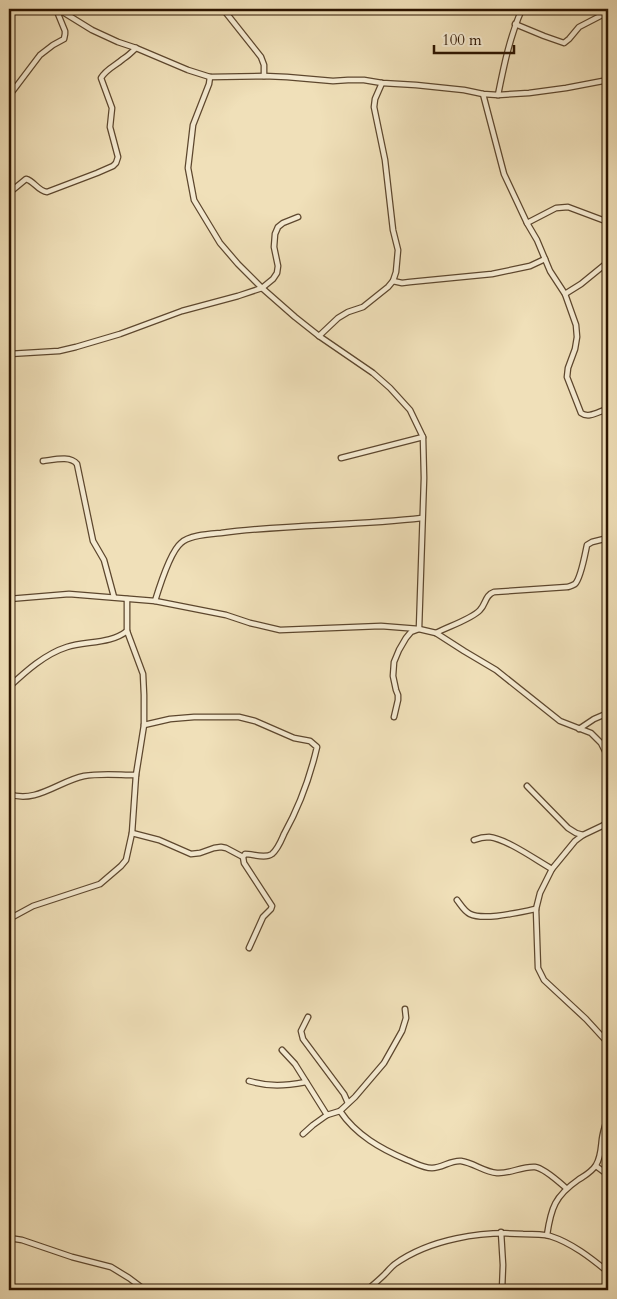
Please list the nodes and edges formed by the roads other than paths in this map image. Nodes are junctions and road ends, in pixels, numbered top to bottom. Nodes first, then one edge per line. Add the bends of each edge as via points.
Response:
1 (57, 9) edge
2 (223, 9) edge
3 (522, 9) edge
4 (608, 12) edge
5 (516, 24) junction
6 (136, 48) junction
7 (264, 76) junction
8 (210, 77) junction
9 (608, 80) edge
10 (382, 83) junction
11 (483, 94) junction
12 (498, 95) junction
13 (9, 96) edge
14 (9, 193) edge
15 (298, 217) dead end
16 (608, 222) edge
17 (527, 223) junction
18 (545, 259) junction
19 (608, 262) edge
20 (393, 281) junction
21 (262, 288) junction
22 (566, 294) junction
23 (319, 336) junction
24 (9, 354) edge
25 (608, 409) edge
26 (423, 437) junction
27 (341, 458) dead end
28 (43, 461) dead end
29 (422, 518) junction
30 (608, 538) edge
31 (114, 597) junction
32 (9, 599) edge
33 (127, 599) junction
34 (155, 601) junction
35 (418, 629) junction
36 (127, 631) junction
37 (436, 632) junction
38 (9, 687) edge
39 (608, 713) edge
40 (394, 717) dead end
41 (144, 725) junction
42 (579, 729) junction
43 (608, 757) edge
44 (136, 775) junction
45 (527, 786) dead end
46 (9, 794) edge
47 (608, 822) edge
48 (132, 833) junction
49 (583, 835) junction
50 (474, 840) dead end
51 (243, 857) junction
52 (552, 869) junction
53 (457, 900) dead end
54 (536, 910) junction
55 (9, 919) edge
56 (249, 948) dead end
57 (404, 1009) dead end
58 (308, 1017) dead end
59 (608, 1043) edge
60 (282, 1050) dead end
61 (249, 1081) dead end
62 (306, 1082) junction
63 (348, 1103) junction
64 (340, 1111) junction
65 (327, 1115) junction
66 (608, 1116) edge
67 (303, 1134) dead end
68 (596, 1166) junction
69 (608, 1175) edge
70 (566, 1188) junction
71 (502, 1232) junction
72 (547, 1235) junction
73 (9, 1238) edge
74 (608, 1272) edge
75 (145, 1290) edge
76 (367, 1290) edge
77 (502, 1290) edge

1 - 6 street via 92,30
1 - 13 street via 65,31 64,39 40,55
2 - 7 street via 261,57
3 - 5 street
4 - 5 street via 579,27 564,43
5 - 12 street
6 - 8 street
6 - 14 street via 101,78 112,108 110,128 118,157 116,163 47,192 26,179
7 - 8 street
7 - 10 street
8 - 21 street via 193,125 190,145 188,168 194,200 220,243
9 - 12 street via 557,90
10 - 11 street
10 - 20 street via 374,107 398,250
11 - 12 street
11 - 17 street via 504,174
15 - 21 street via 278,227 274,247 278,273
16 - 17 street via 568,207 556,208
17 - 18 street
18 - 20 street via 530,266 492,274 402,283
18 - 22 street
19 - 22 street
20 - 23 street via 373,300 338,318
21 - 23 street
21 - 24 street via 76,347
22 - 25 street via 577,337 568,368 571,387 584,416
23 - 26 street via 390,388 410,410
26 - 27 street
26 - 29 street
28 - 31 street via 69,459 77,464 93,541 104,560
29 - 34 street via 256,528 185,540 174,552
29 - 35 street
30 - 37 street via 587,545 574,585 494,592 480,611
31 - 32 street via 70,594
31 - 33 street
33 - 34 street
33 - 36 street
34 - 35 street via 280,630 380,626
35 - 37 street
35 - 40 street via 406,638 394,662 393,676 398,695
36 - 38 street via 117,638 68,647 47,656
36 - 41 street via 143,674
37 - 42 street via 496,670 560,721
39 - 42 street
41 - 44 street
41 - 51 street via 170,719 239,717 315,744 314,761 294,816 277,848 266,856 245,854
42 - 43 street via 591,734
44 - 46 street via 85,776 34,795
44 - 48 street
45 - 49 street via 568,828
47 - 49 street
48 - 51 street via 191,854 221,847
48 - 55 street via 126,860 100,884 33,906
49 - 52 street
50 - 52 street via 492,837
51 - 56 street via 272,906 262,917
52 - 54 street
53 - 54 street via 471,915 484,917
54 - 59 street via 538,968 544,980
57 - 63 street via 406,1018 402,1031 384,1063
58 - 63 street via 301,1031 303,1039
60 - 62 street
61 - 62 street via 270,1086
62 - 65 street
63 - 64 street
64 - 65 street
64 - 70 street via 364,1136 423,1167 432,1168 458,1161 497,1173 535,1167
65 - 67 street
66 - 68 street
68 - 69 street
68 - 70 street
70 - 72 street via 553,1207
71 - 72 street
71 - 76 street via 455,1239 420,1251 394,1264
71 - 77 street
72 - 74 street via 573,1246
73 - 75 street via 111,1268

